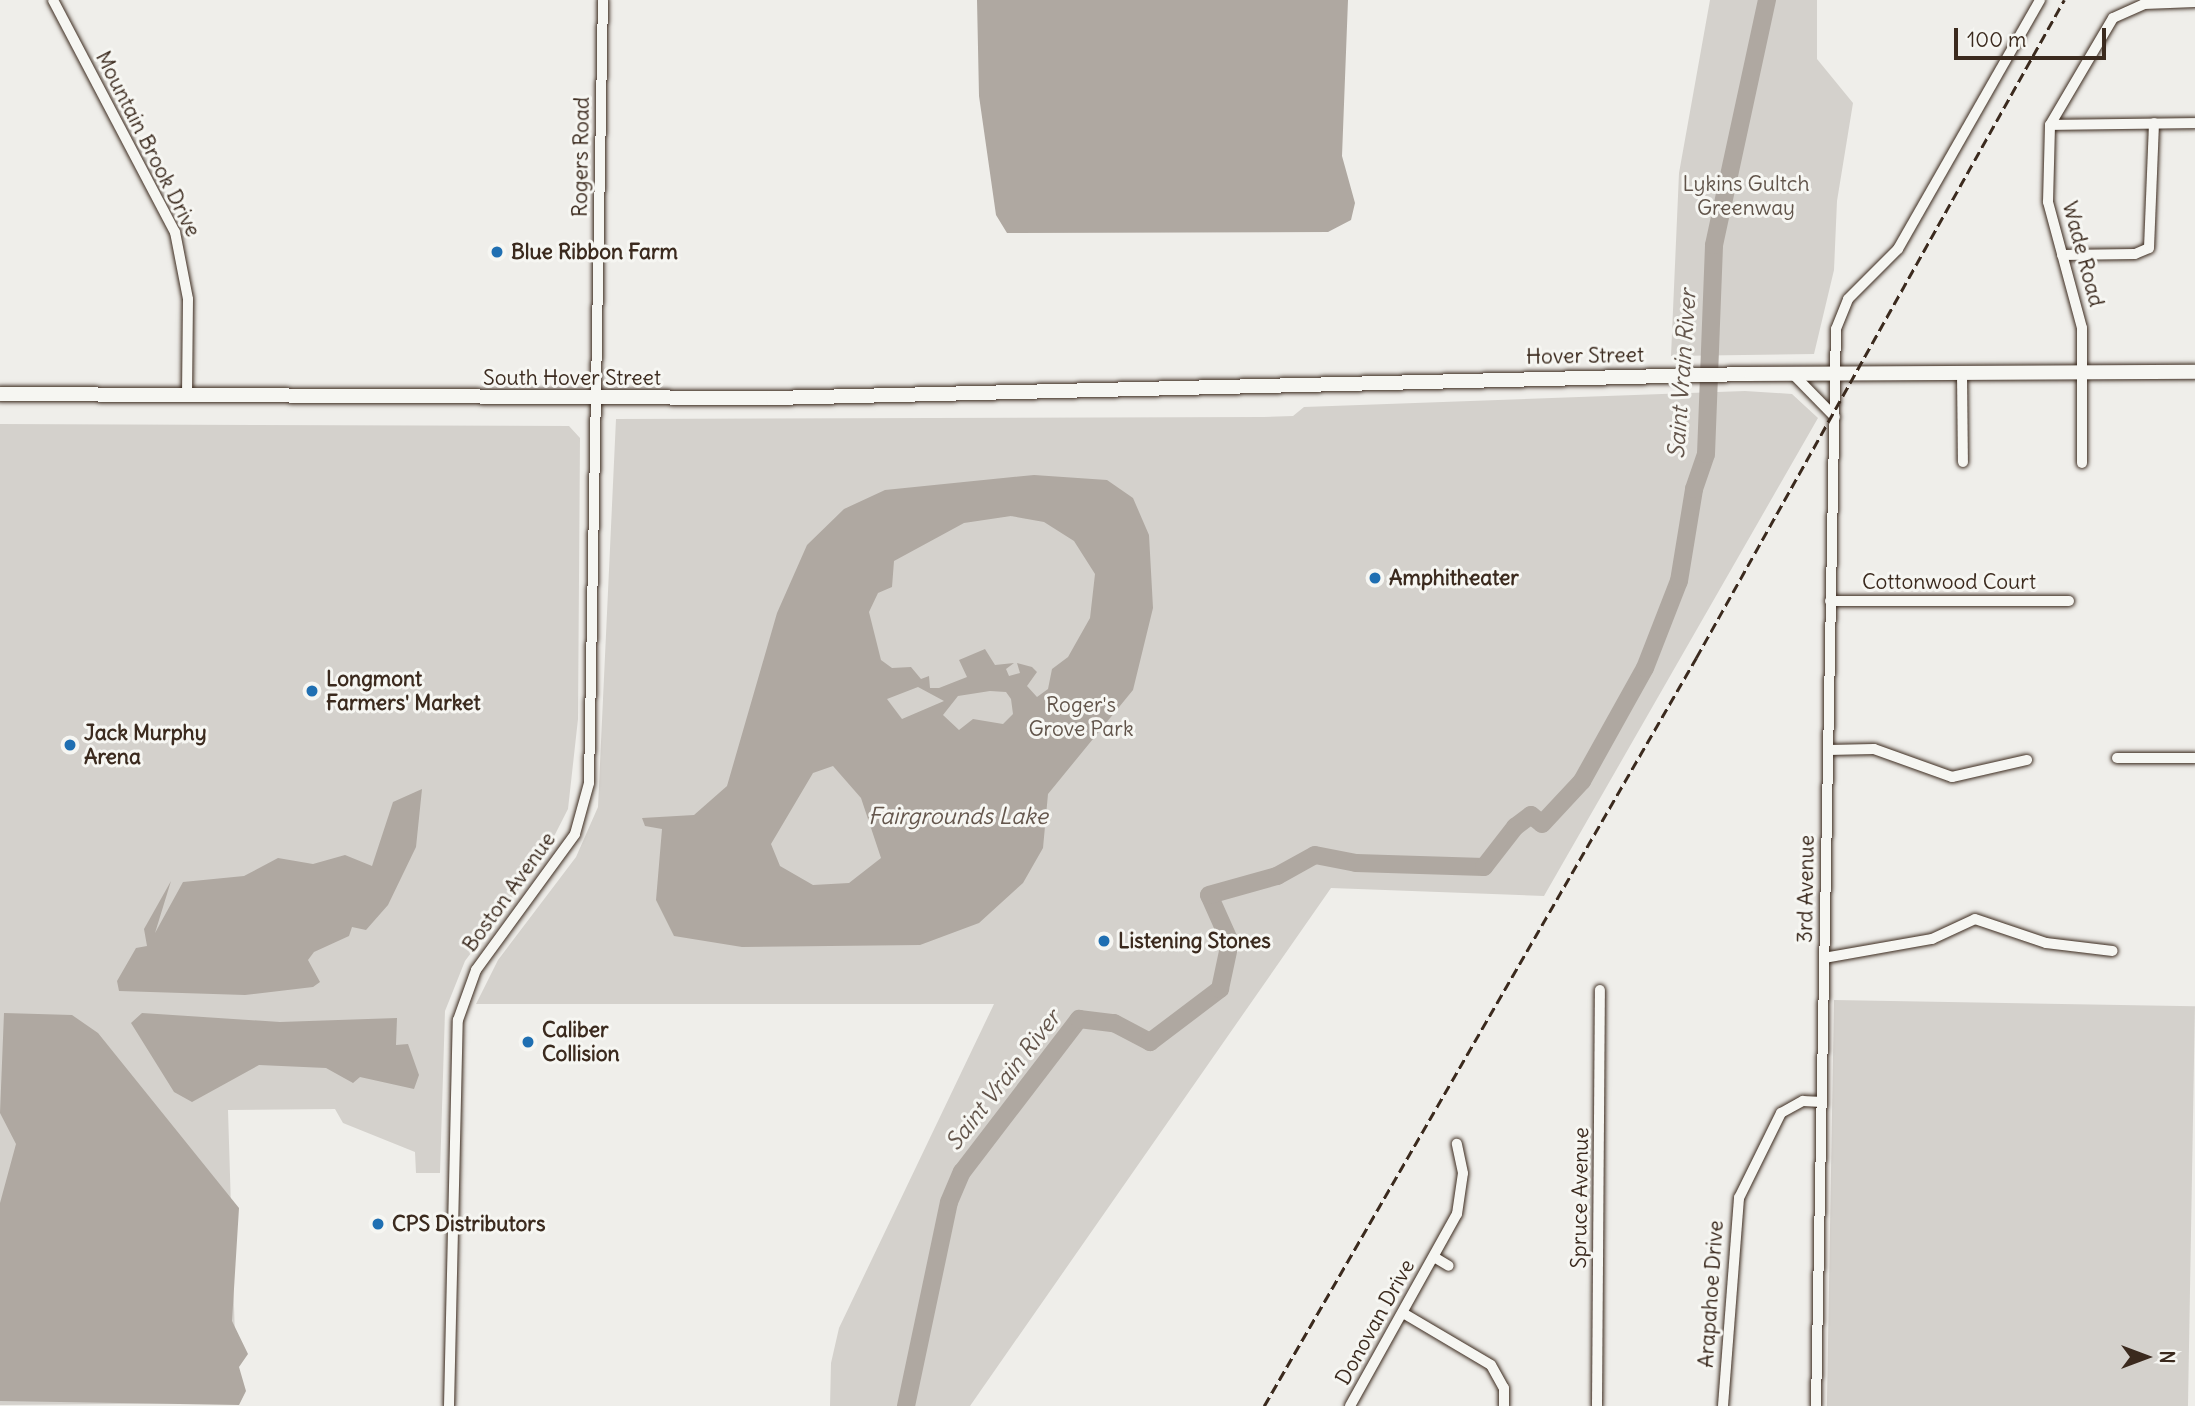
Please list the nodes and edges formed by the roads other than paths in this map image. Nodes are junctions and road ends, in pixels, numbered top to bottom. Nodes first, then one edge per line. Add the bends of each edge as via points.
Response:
1 (52, 0) edge
2 (603, 0) edge
3 (2040, 0) edge
4 (2195, 2) edge
5 (2154, 123) junction
6 (2195, 123) edge
7 (2050, 125) junction
8 (2062, 255) junction
9 (2195, 372) edge
10 (1793, 373) junction
11 (1836, 373) junction
12 (1962, 373) junction
13 (2082, 373) junction
14 (1144, 393) joint
15 (0, 394) edge
16 (187, 396) junction
17 (596, 400) junction
18 (1835, 417) junction
19 (1963, 462) dead end
20 (2082, 463) dead end
21 (1830, 601) junction
22 (2068, 601) dead end
23 (1828, 750) junction
24 (2118, 758) dead end
25 (2195, 758) edge
26 (2026, 760) dead end
27 (2113, 951) dead end
28 (1824, 958) junction
29 (1600, 990) dead end
30 (1822, 1102) junction
31 (1457, 1144) dead end
32 (1434, 1257) junction
33 (1449, 1266) dead end
34 (1402, 1313) junction
35 (449, 1406) edge
36 (1350, 1406) edge
37 (1504, 1406) edge
38 (1597, 1406) edge
39 (1723, 1406) edge
40 (1815, 1406) edge

1 - 16 street, Mountain Brook Drive via 175,232 188,299
2 - 17 street, Rogers Road
3 - 11 street, 3rd Avenue via 1898,249 1844,306
4 - 7 street via 2144,4 2113,18
5 - 6 street
5 - 7 street
5 - 8 street via 2149,248 2135,254
7 - 8 street, Wade Road via 2047,192
8 - 13 street, Wade Road via 2083,351
9 - 13 main road, Hover Street
10 - 11 main road, Hover Street
10 - 14 main road, Hover Street
10 - 18 street
11 - 12 main road, Hover Street
11 - 18 street, 3rd Avenue
12 - 13 main road, Hover Street
12 - 19 street
13 - 20 street, Wade Road
14 - 17 main road, South Hover Street
15 - 16 main road, South Hover Street
16 - 17 main road, South Hover Street
17 - 35 street, Boston Avenue via 589,783 575,834 476,970 458,1020
18 - 21 street, 3rd Avenue
21 - 22 street, Cottonwood Court
21 - 23 street, 3rd Avenue
23 - 26 street via 1874,750 1952,777
23 - 28 street, 3rd Avenue
24 - 25 street
27 - 28 street via 2046,943 1975,919 1933,939
28 - 30 street, 3rd Avenue
29 - 38 street, Spruce Avenue
30 - 39 street, Arapahoe Drive via 1803,1101 1781,1113 1739,1198
30 - 40 street, 3rd Avenue
31 - 32 street, Donovan Drive via 1461,1197
32 - 33 street, Donovan Drive
32 - 34 street, Donovan Drive
34 - 36 street, Donovan Drive
34 - 37 street via 1491,1365 1504,1388

